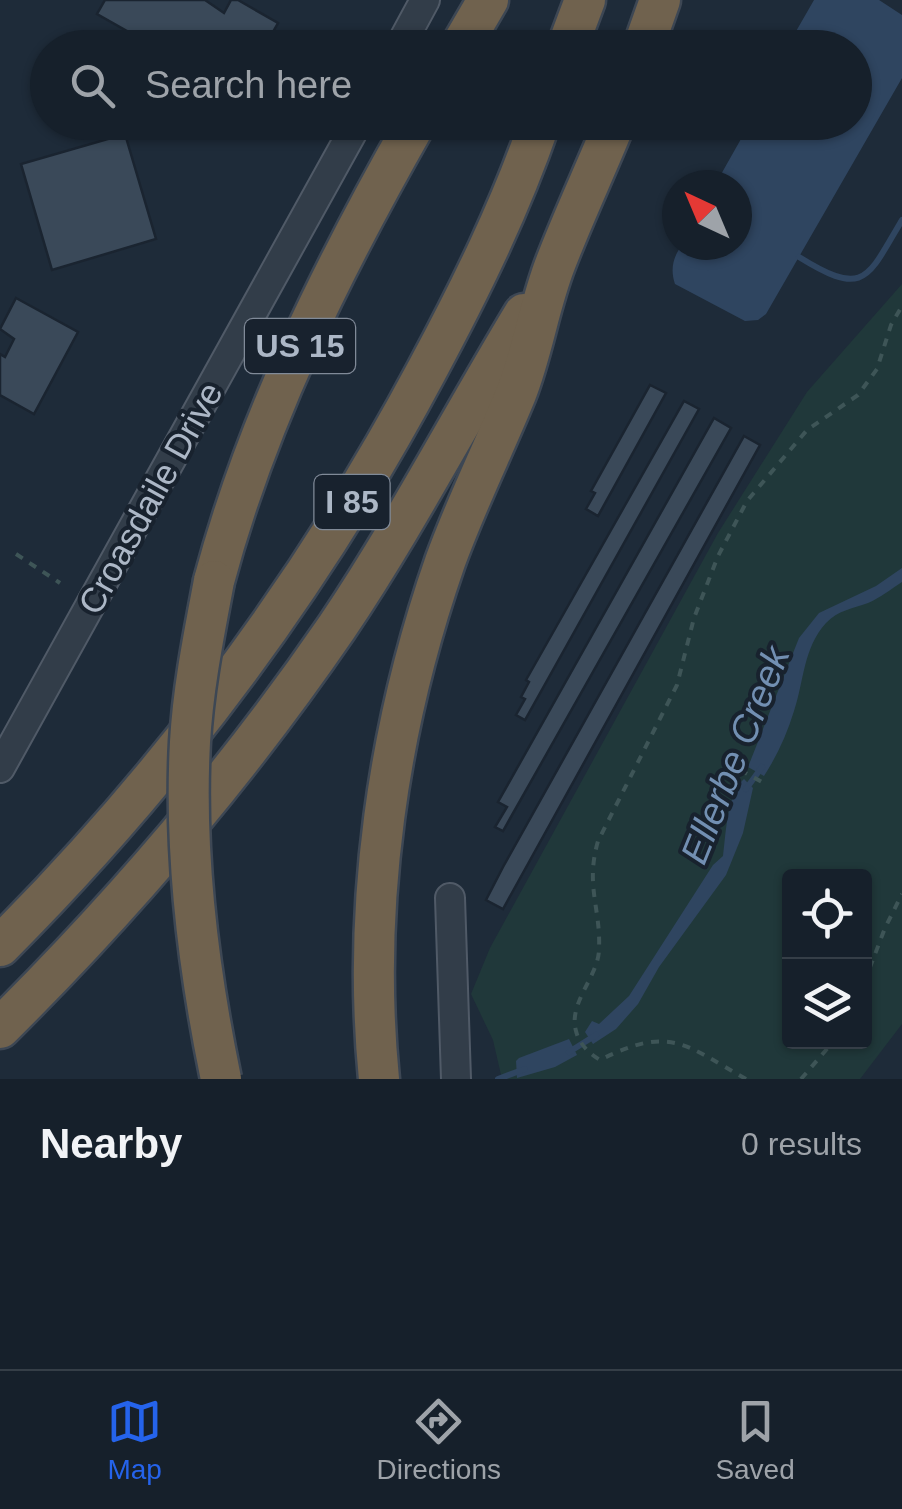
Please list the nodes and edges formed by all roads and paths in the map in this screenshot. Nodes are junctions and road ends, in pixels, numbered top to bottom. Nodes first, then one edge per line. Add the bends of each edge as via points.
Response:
1 (425, 0) edge
2 (488, 0) edge
3 (585, 0) edge
4 (660, 0) edge
5 (409, 30) edge
6 (470, 30) edge
7 (574, 30) edge
8 (649, 30) edge
9 (348, 140) edge
10 (407, 140) edge
11 (534, 140) edge
12 (607, 140) edge
13 (555, 264) junction
14 (902, 306) edge
15 (16, 554) dead end
16 (60, 583) dead end
17 (0, 768) edge
18 (740, 770) dead end
19 (764, 783) dead end
20 (902, 894) edge
21 (450, 898) dead end
22 (0, 946) edge
23 (872, 964) edge
24 (0, 1028) edge
25 (827, 1049) edge
26 (220, 1079) edge
27 (380, 1079) edge
28 (456, 1079) edge
29 (746, 1079) edge
30 (801, 1079) edge

1 - 5 street
2 - 6 highway
3 - 7 highway
4 - 8 highway
9 - 17 street, Croasdaile Drive
10 - 26 highway, US 15, bridge via 290,367 244,482 214,582 199,663 188,798 198,956
11 - 22 highway, I 85 via 465,300 302,581 156,776
12 - 13 highway, I 85
13 - 24 highway, I 85 via 389,545 291,690 141,877
13 - 27 highway via 517,390 440,577 400,724 377,909
14 - 29 path via 877,369 858,396 807,430 747,500 694,618 677,685 593,858 599,952 575,1030 589,1054 600,1060 658,1039 693,1047
15 - 16 path
18 - 19 path
20 - 23 path
21 - 28 street
25 - 30 path

